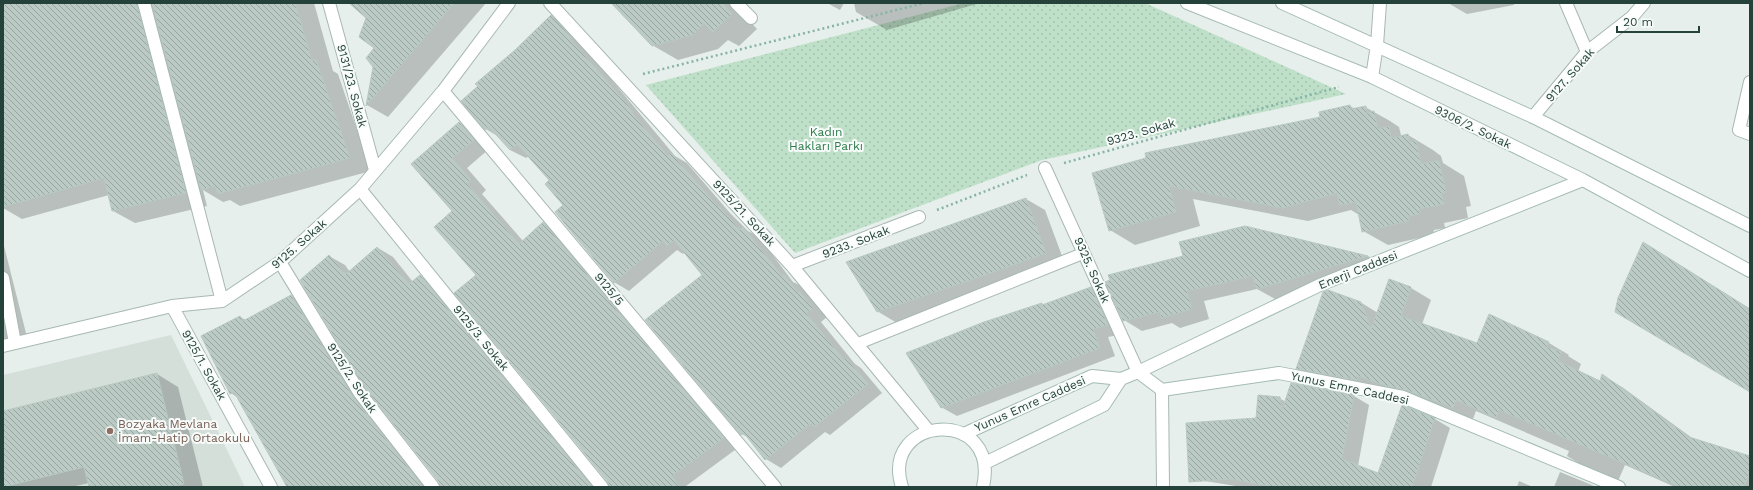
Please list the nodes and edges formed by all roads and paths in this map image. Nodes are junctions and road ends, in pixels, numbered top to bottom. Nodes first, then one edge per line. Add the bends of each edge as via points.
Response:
1 (144, 3) edge
2 (329, 3) edge
3 (508, 3) edge
4 (550, 3) edge
5 (736, 3) edge
6 (924, 3) edge
7 (1187, 3) edge
8 (1380, 3) edge
9 (1566, 3) edge
10 (1644, 3) edge
11 (1290, 4) edge
12 (751, 18) dead end
13 (1377, 45) junction
14 (1587, 52) junction
15 (1372, 78) junction
16 (621, 80) junction
17 (1750, 82) edge
18 (443, 91) junction
19 (1533, 117) junction
20 (1750, 134) edge
21 (1045, 168) junction
22 (375, 170) junction
23 (1583, 180) junction
24 (360, 189) junction
25 (919, 217) joint
26 (1750, 226) edge
27 (1084, 253) junction
28 (280, 262) junction
29 (792, 266) junction
30 (1750, 271) edge
31 (3, 278) edge
32 (222, 301) junction
33 (172, 306) junction
34 (15, 343) junction
35 (857, 344) junction
36 (3, 346) edge
37 (1138, 372) junction
38 (1121, 378) junction
39 (1162, 390) junction
40 (928, 430) junction
41 (964, 434) junction
42 (985, 463) junction
43 (271, 487) edge
44 (433, 487) edge
45 (602, 487) edge
46 (775, 487) edge
47 (902, 487) edge
48 (982, 487) edge
49 (1164, 487) edge
50 (1619, 487) edge

1 - 32 street
2 - 22 street, 9131/23. Sokak
3 - 18 street, 9125. Sokak
4 - 16 street, 9125/21. Sokak
5 - 12 street
6 - 16 path
7 - 15 street, 9306/2. Sokak
8 - 13 street
9 - 14 street
10 - 14 street, 9127. Sokak via 1632,17
11 - 13 street
13 - 15 street
13 - 19 street
14 - 19 street, 9127. Sokak
15 - 21 path, 9323. Sokak
15 - 23 street, 9306/2. Sokak
16 - 29 street, 9125/21. Sokak
17 - 20 street via 1739,130
18 - 22 street, 9125. Sokak
18 - 46 street, 9125/5
19 - 26 street
21 - 25 path, 9323. Sokak
21 - 27 street, 9325. Sokak
22 - 24 street, 9125. Sokak
23 - 30 street, 9306/2. Sokak
23 - 37 street, Enerji Caddesi via 1322,284
24 - 28 street, 9125. Sokak
24 - 45 street, 9125/3. Sokak
25 - 29 street, 9233. Sokak
27 - 35 lane
27 - 37 street, 9325. Sokak
28 - 32 street, 9125. Sokak
28 - 44 street, 9125/2. Sokak via 359,392
29 - 35 street, 9125/21. Sokak
31 - 34 street
32 - 33 street, 9125. Sokak
33 - 34 street, 9125. Sokak
33 - 43 street, 9125/1. Sokak
34 - 36 street, 9125. Sokak
35 - 40 street, 9125/21. Sokak
37 - 38 street, Yunus Emre Caddesi
37 - 39 street
38 - 41 street, Yunus Emre Caddesi via 1092,376
38 - 42 street via 1104,405
39 - 49 street
39 - 50 street, Yunus Emre Caddesi via 1279,373 1403,397
40 - 41 street via 952,429
40 - 47 street via 908,444 902,455 899,467
41 - 42 street via 974,442
42 - 48 street

